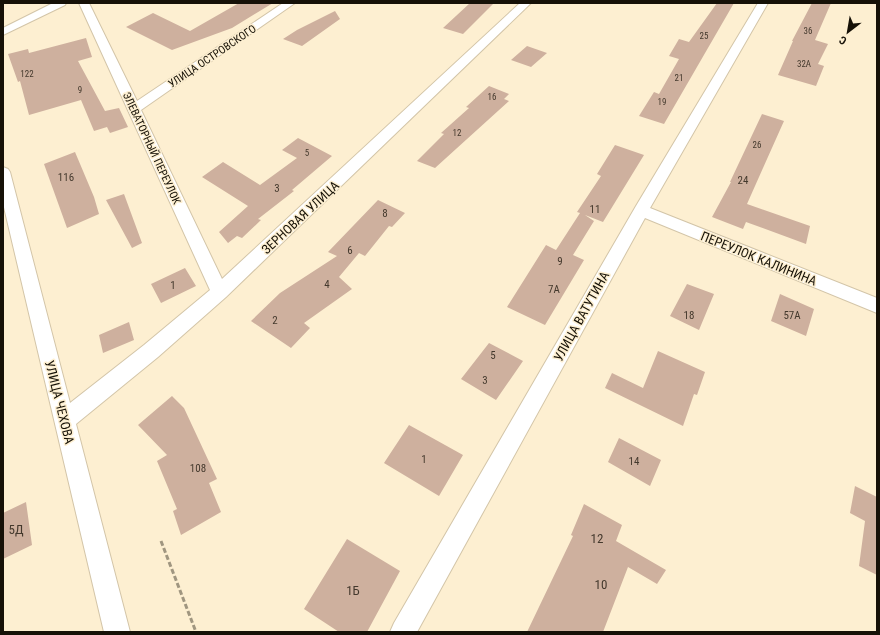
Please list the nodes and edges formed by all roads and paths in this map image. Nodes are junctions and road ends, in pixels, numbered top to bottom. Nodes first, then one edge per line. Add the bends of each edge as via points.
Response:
1 (61, 3) edge
2 (84, 3) edge
3 (290, 3) edge
4 (526, 3) edge
5 (763, 3) edge
6 (3, 32) edge
7 (134, 109) junction
8 (3, 172) edge
9 (641, 210) junction
10 (220, 292) junction
11 (877, 306) edge
12 (65, 420) junction
13 (160, 541) dead end
14 (117, 632) edge
15 (196, 632) edge
16 (403, 632) edge

1 - 6 street
2 - 7 street, ЭЛЕВАТОРНЫЙ ПЕРЕУЛОК
3 - 7 street, УЛИЦА ОСТРОВСКОГО
4 - 10 street, ЗЕРНОВАЯ УЛИЦА
5 - 9 street, УЛИЦА ВАТУТИНА
7 - 10 street, ЭЛЕВАТОРНЫЙ ПЕРЕУЛОК
8 - 12 street, УЛИЦА ЧЕХОВА
9 - 11 street, ПЕРЕУЛОК КАЛИНИНА
9 - 16 street, УЛИЦА ВАТУТИНА
10 - 12 street, ЗЕРНОВАЯ УЛИЦА
12 - 14 street, УЛИЦА ЧЕХОВА
13 - 15 path

